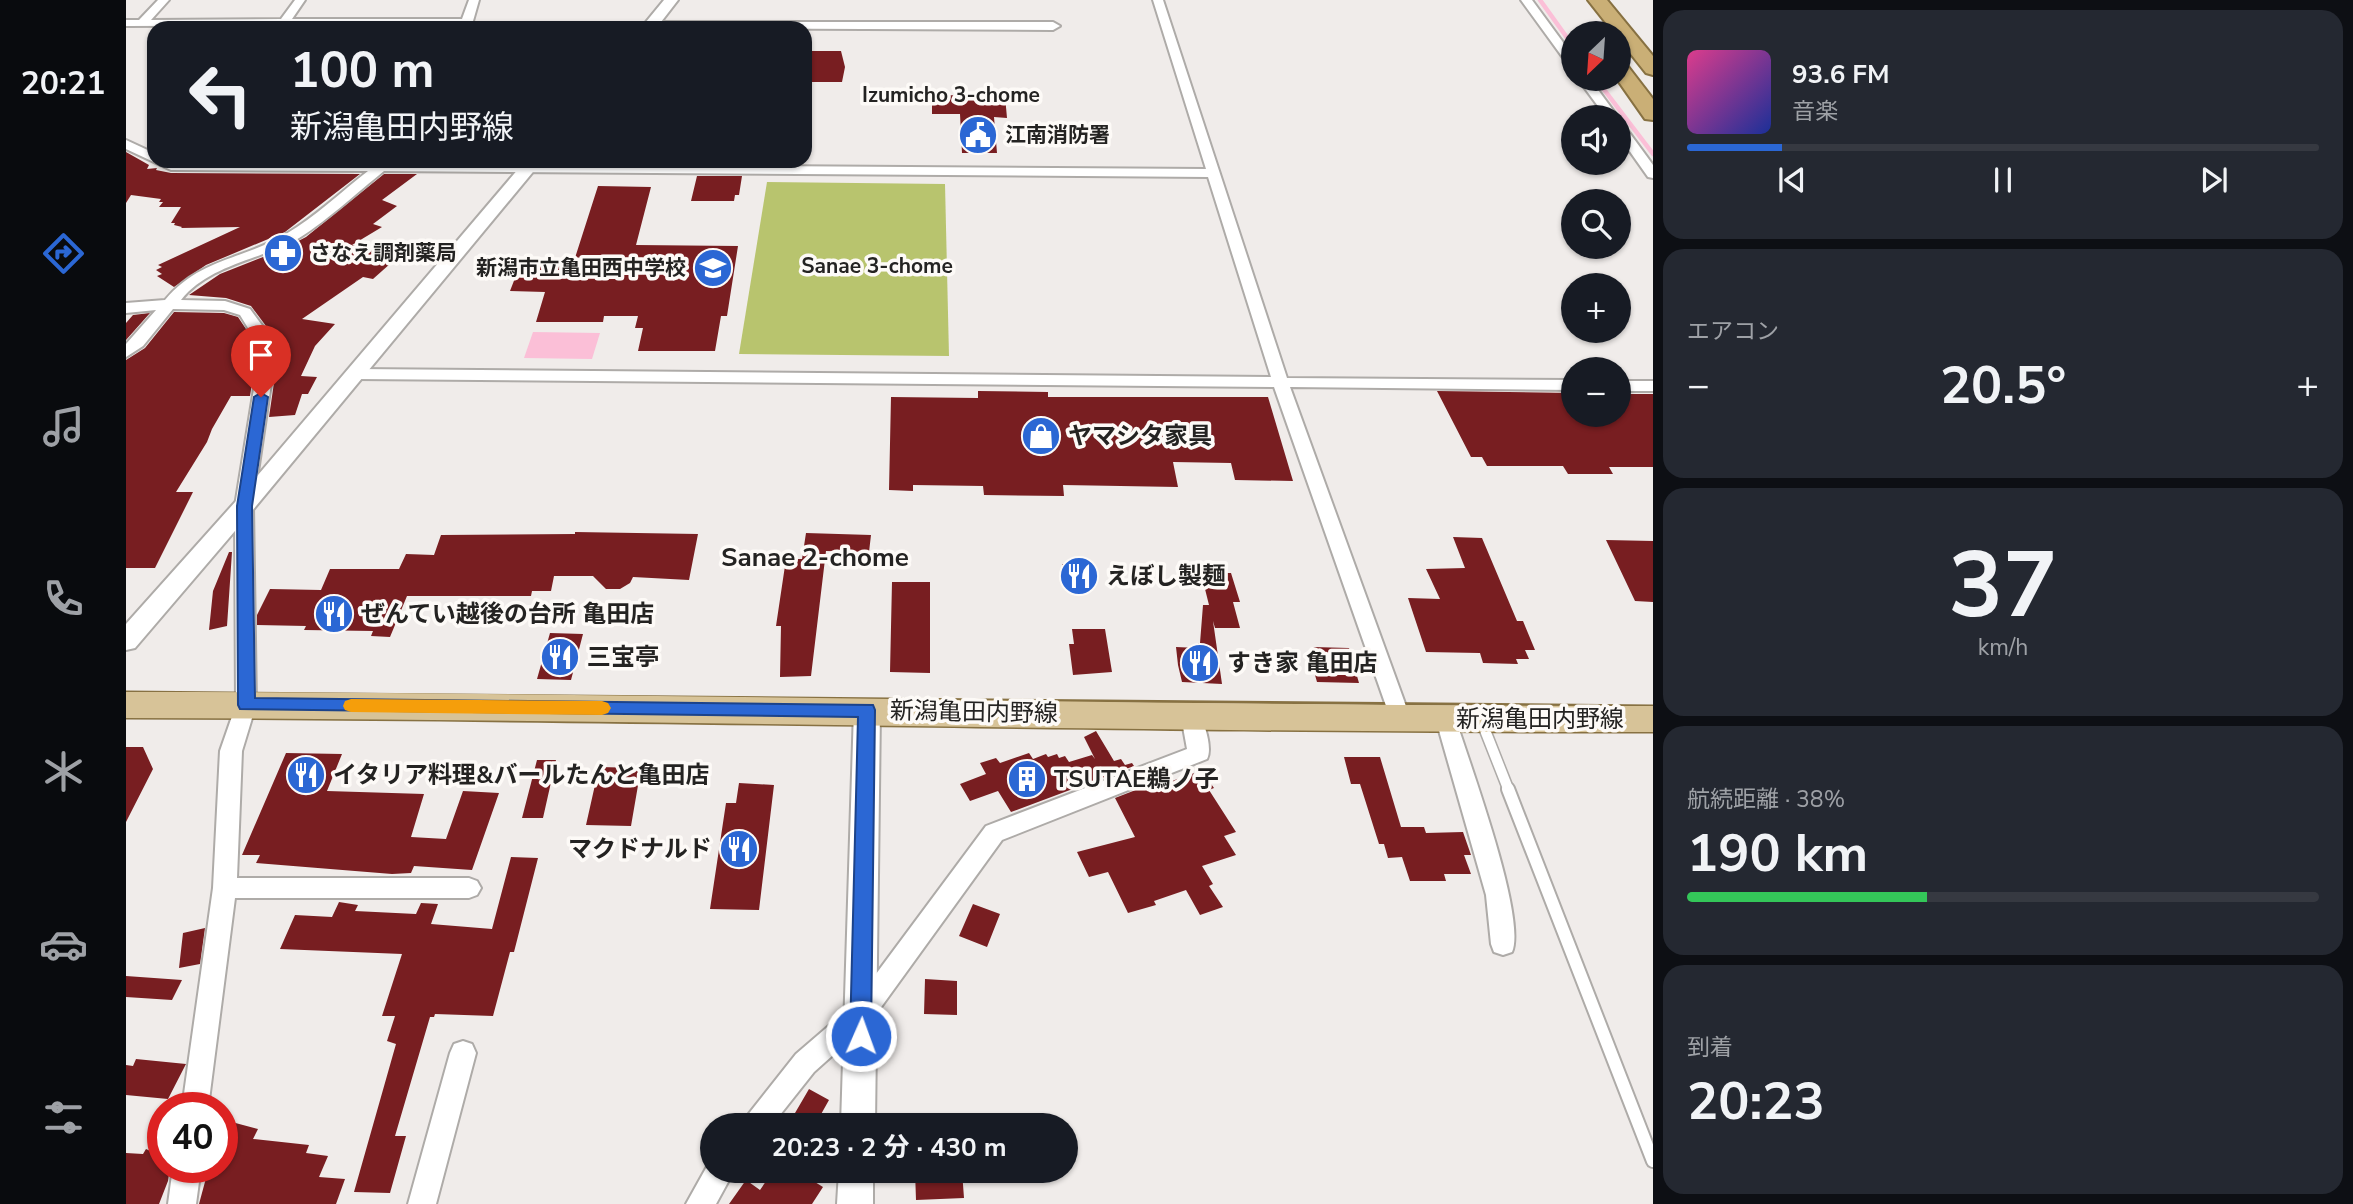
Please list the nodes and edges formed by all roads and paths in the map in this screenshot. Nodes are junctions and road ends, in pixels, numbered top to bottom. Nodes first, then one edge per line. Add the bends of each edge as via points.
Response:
1 (164, 0) edge
2 (300, 0) edge
3 (474, 0) edge
4 (671, 0) edge
5 (1158, 0) edge
6 (1526, 0) edge
7 (1576, 0) edge
8 (1597, 0) edge
9 (286, 21) edge
10 (467, 21) edge
11 (653, 21) edge
12 (1593, 21) edge
13 (126, 23) edge
14 (142, 23) junction
15 (147, 23) edge
16 (1053, 26) dead end
17 (812, 27) edge
18 (1561, 48) edge
19 (1653, 53) edge
20 (1631, 68) edge
21 (1653, 69) edge
22 (1631, 84) edge
23 (1653, 96) edge
24 (1653, 114) edge
25 (126, 144) edge
26 (1631, 144) edge
27 (147, 154) edge
28 (812, 167) edge
29 (381, 168) edge
30 (528, 168) edge
31 (1214, 173) junction
32 (1653, 174) edge
33 (170, 304) junction
34 (126, 308) edge
35 (126, 352) edge
36 (356, 374) junction
37 (1281, 384) junction
38 (1561, 385) edge
39 (1631, 386) edge
40 (1653, 386) edge
41 (244, 506) junction
42 (126, 640) edge
43 (126, 705) edge
44 (246, 705) junction
45 (867, 710) junction
46 (1191, 716) junction
47 (1653, 719) edge
48 (1401, 720) junction
49 (1446, 720) junction
50 (1480, 720) junction
51 (225, 888) junction
52 (469, 888) dead end
53 (1503, 944) dead end
54 (862, 1013) junction
55 (463, 1053) dead end
56 (197, 1092) edge
57 (766, 1113) edge
58 (858, 1113) edge
59 (1653, 1161) edge
60 (185, 1183) edge
61 (713, 1183) edge
62 (856, 1183) edge
63 (182, 1204) edge
64 (422, 1204) edge
65 (700, 1204) edge
66 (855, 1204) edge

1 - 14 street
2 - 9 street
3 - 10 street
4 - 11 street
5 - 31 street
6 - 18 street
7 - 12 highway
8 - 19 highway
8 - 21 highway
13 - 14 street
14 - 15 street
16 - 17 street
20 - 23 highway
22 - 24 highway
25 - 27 street
26 - 32 street
28 - 31 street
29 - 33 street via 291,237 200,275
30 - 36 street
31 - 37 street
33 - 34 street
33 - 35 street
33 - 41 street via 225,306 245,312 256,328 265,370
36 - 37 street
36 - 41 street
37 - 38 street
37 - 48 street
39 - 40 street
41 - 42 street
41 - 44 street
43 - 44 main road, 新潟亀田内野線
44 - 45 main road, 新潟亀田内野線
44 - 51 street via 231,751
45 - 46 main road, 新潟亀田内野線
45 - 54 street
46 - 48 main road, 新潟亀田内野線
46 - 54 street via 1199,753 994,832
47 - 50 main road, 新潟亀田内野線
48 - 49 main road, 新潟亀田内野線
49 - 50 main road, 新潟亀田内野線
49 - 53 street via 1498,895
50 - 59 lane
51 - 52 street
51 - 56 street
54 - 57 street via 806,1063
54 - 58 street
55 - 64 street
60 - 63 street
61 - 65 street
62 - 66 street

